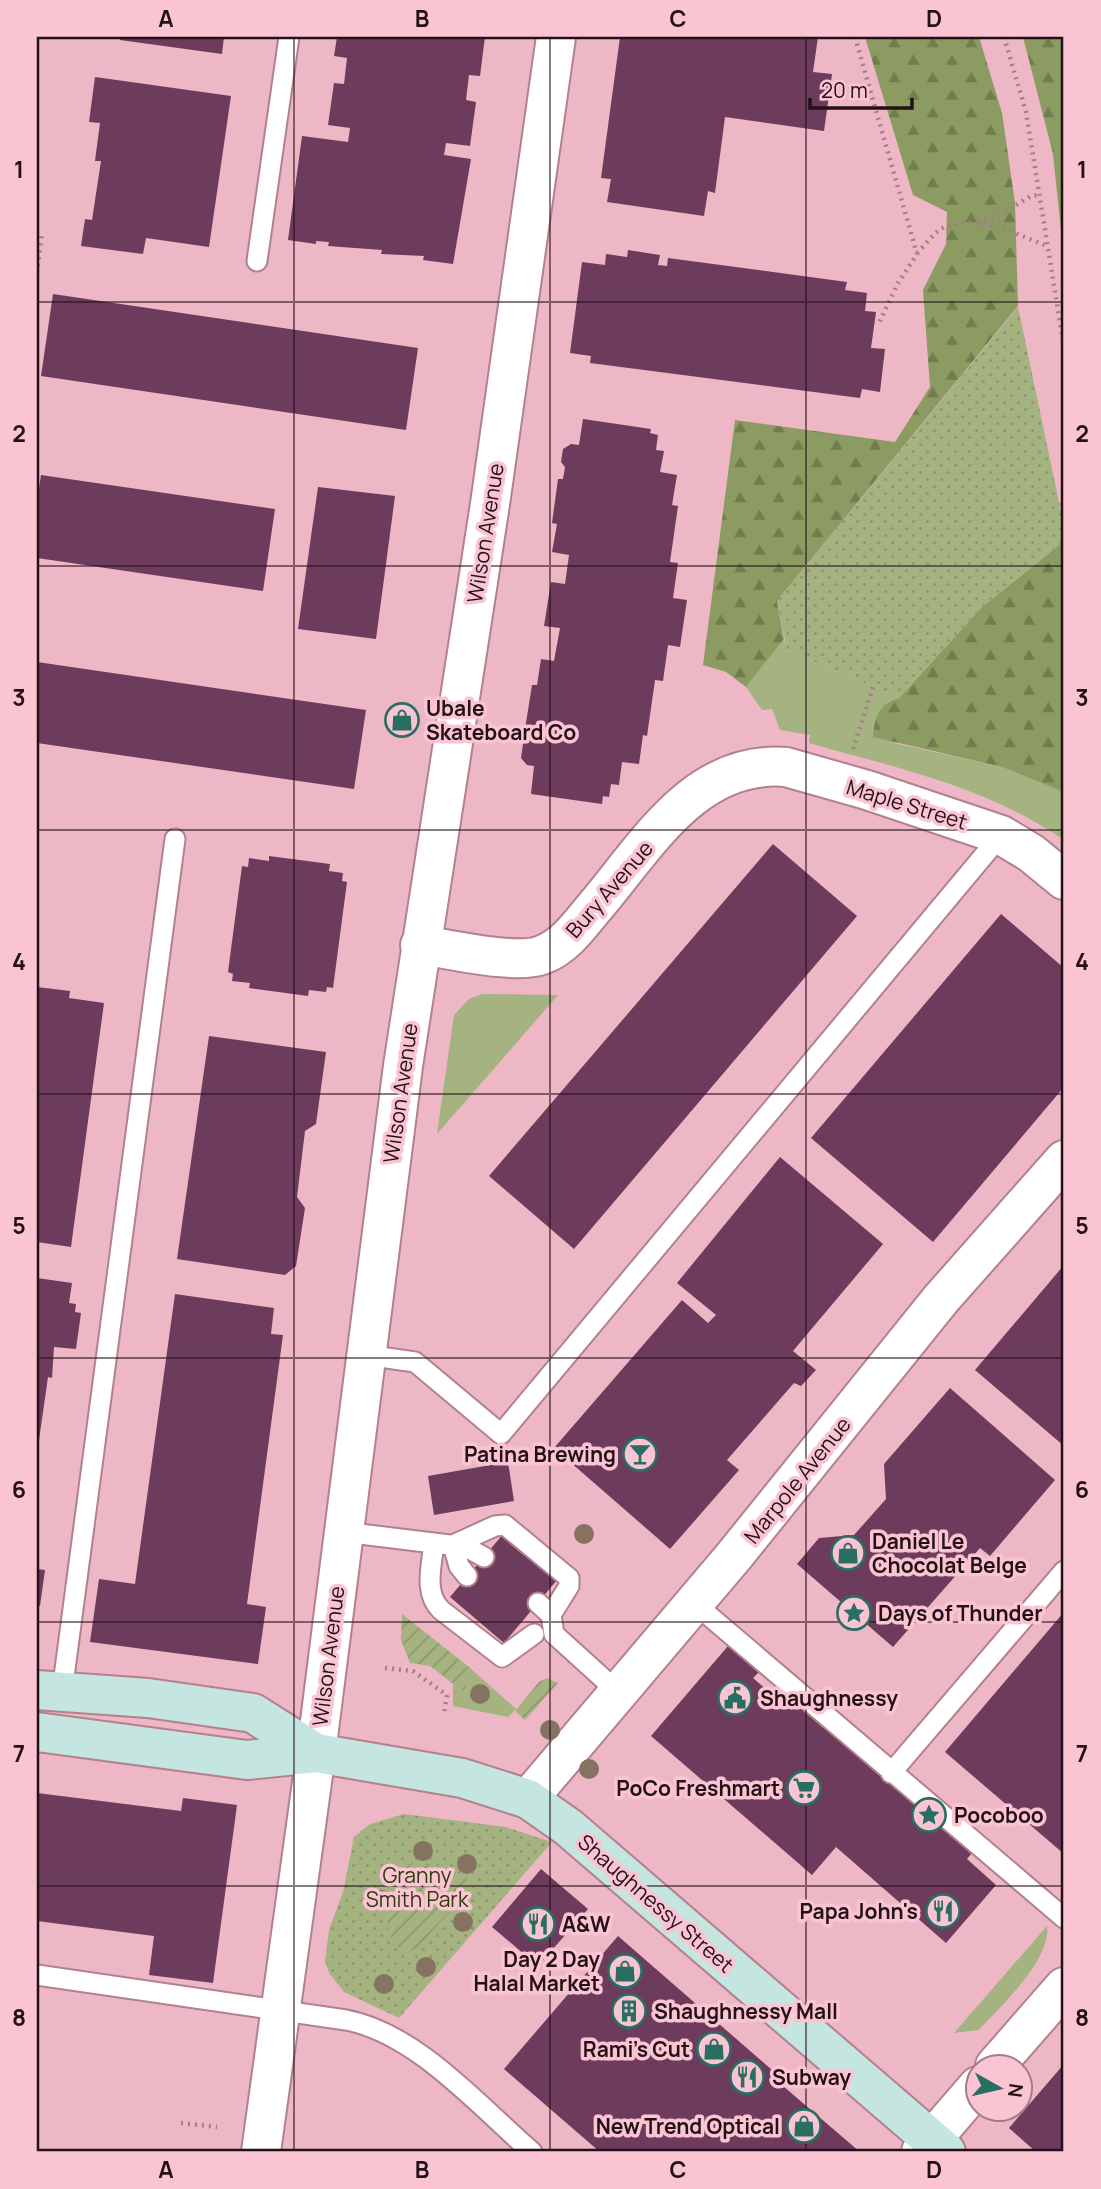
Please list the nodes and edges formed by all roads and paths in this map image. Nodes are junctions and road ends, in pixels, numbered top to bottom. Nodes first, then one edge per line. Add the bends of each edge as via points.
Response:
1 (289, 37) edge
2 (556, 37) edge
3 (855, 37) edge
4 (1003, 37) edge
5 (1040, 195) junction
6 (973, 223) junction
7 (42, 233) dead end
8 (1048, 246) junction
9 (916, 254) junction
10 (257, 261) dead end
11 (37, 273) edge
12 (879, 323) dead end
13 (1064, 347) edge
14 (873, 687) dead end
15 (843, 747) dead end
16 (736, 771) joint
17 (1001, 835) junction
18 (175, 839) dead end
19 (1064, 880) edge
20 (420, 946) junction
21 (1064, 1160) edge
22 (366, 1355) junction
23 (344, 1532) junction
24 (443, 1544) junction
25 (484, 1557) dead end
26 (1064, 1571) edge
27 (467, 1576) dead end
28 (695, 1603) junction
29 (548, 1617) junction
30 (385, 1668) dead end
31 (50, 1691) edge
32 (619, 1693) junction
33 (444, 1714) dead end
34 (37, 1732) edge
35 (316, 1754) junction
36 (891, 1773) junction
37 (528, 1799) junction
38 (1064, 1919) edge
39 (37, 1975) edge
40 (1064, 1987) edge
41 (280, 2010) junction
42 (1008, 2052) edge
43 (964, 2105) edge
44 (181, 2123) dead end
45 (217, 2127) dead end
46 (933, 2148) edge
47 (261, 2152) edge
48 (532, 2152) edge

1 - 10 lane
2 - 20 street, Wilson Avenue via 490,504
3 - 9 path
4 - 5 path via 1027,113
5 - 6 path
5 - 8 path
6 - 8 path
6 - 9 path via 943,227
7 - 11 path
8 - 13 path
9 - 12 path
14 - 15 path via 854,749
16 - 17 street, Maple Street via 786,767
16 - 20 street, Bury Avenue via 685,801 579,925 541,956 519,959
17 - 19 street, Maple Street
17 - 22 lane via 501,1434 415,1362
18 - 31 lane
20 - 22 street, Wilson Avenue
21 - 28 street, Marpole Avenue via 941,1299
22 - 23 street, Wilson Avenue
23 - 24 lane
23 - 35 street, Wilson Avenue
24 - 25 lane via 473,1549
24 - 27 lane
24 - 29 lane via 495,1526 513,1529 569,1578 569,1586
24 - 29 lane via 430,1584 435,1605 502,1657 528,1628
26 - 36 lane
28 - 32 street, Marpole Avenue
28 - 36 lane
29 - 32 lane
30 - 33 path via 414,1671 447,1695
31 - 35 main road, Shaughnessy Street via 148,1698 253,1713
32 - 37 street, Marpole Avenue
34 - 35 main road, Shaughnessy Street via 247,1760
35 - 37 main road, Shaughnessy Street via 462,1778
35 - 41 street, Wilson Avenue
36 - 38 lane
37 - 46 main road, Shaughnessy Street via 568,1827
39 - 41 lane
40 - 42 street
41 - 47 street, Wilson Avenue
41 - 48 lane via 361,2022 394,2035
43 - 46 street
44 - 45 path

